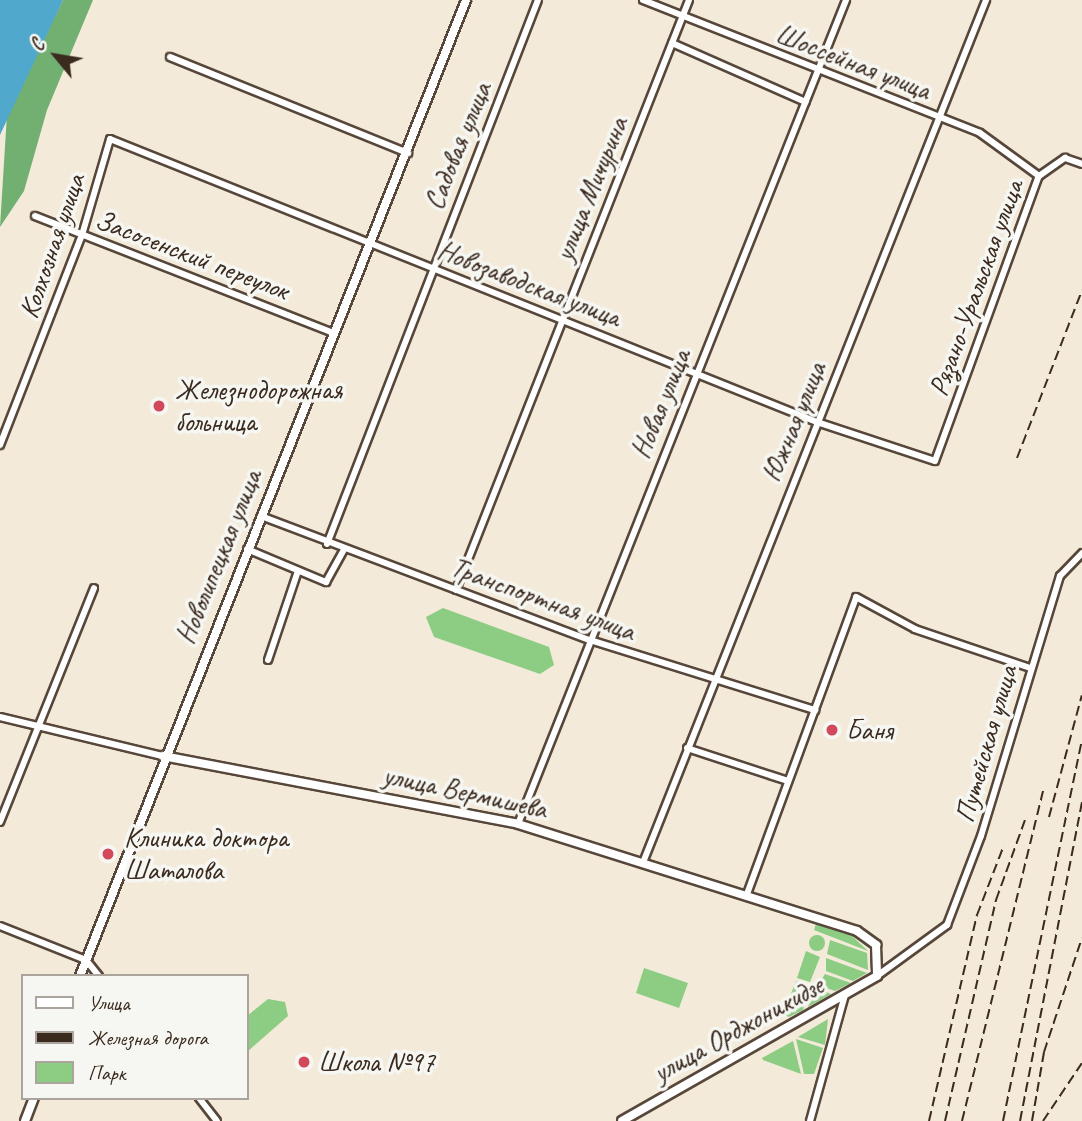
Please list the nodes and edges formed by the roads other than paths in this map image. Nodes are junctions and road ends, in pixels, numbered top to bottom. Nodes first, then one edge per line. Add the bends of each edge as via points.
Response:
1 (466, 0) edge
2 (538, 0) edge
3 (643, 0) edge
4 (689, 0) edge
5 (846, 0) edge
6 (986, 0) edge
7 (683, 16) junction
8 (672, 43) junction
9 (170, 57) dead end
10 (819, 70) junction
11 (806, 102) junction
12 (940, 118) junction
13 (110, 139) joint
14 (408, 153) junction
15 (1082, 164) edge
16 (1039, 176) junction
17 (35, 216) dead end
18 (82, 235) junction
19 (372, 247) junction
20 (432, 269) junction
21 (562, 319) junction
22 (334, 333) junction
23 (696, 372) junction
24 (817, 422) junction
25 (0, 445) edge
26 (935, 461) joint
27 (261, 516) junction
28 (327, 544) junction
29 (247, 549) junction
30 (344, 550) junction
31 (1082, 553) edge
32 (298, 571) junction
33 (94, 588) dead end
34 (456, 590) junction
35 (590, 640) junction
36 (268, 660) dead end
37 (1030, 668) junction
38 (713, 678) junction
39 (815, 709) junction
40 (0, 717) edge
41 (39, 724) junction
42 (687, 748) junction
43 (163, 756) junction
44 (788, 781) junction
45 (0, 822) edge
46 (518, 824) junction
47 (644, 860) junction
48 (747, 894) junction
49 (0, 926) edge
50 (86, 960) junction
51 (81, 974) edge
52 (97, 974) edge
53 (877, 976) junction
54 (845, 995) junction
55 (33, 1100) edge
56 (201, 1100) edge
57 (25, 1121) edge
58 (218, 1121) edge
59 (622, 1121) edge
60 (810, 1121) edge

1 - 14 street, Новолипецкая улица
2 - 20 street, Садовая улица
3 - 7 street, Шоссейная улица
4 - 7 street, улица Мичурина
5 - 10 street, Новая улица
6 - 12 street, Южная улица
7 - 8 street, улица Мичурина
7 - 10 street, Шоссейная улица
8 - 11 street
8 - 21 street, улица Мичурина
9 - 14 street
10 - 11 street, Новая улица
10 - 12 street, Шоссейная улица
11 - 23 street, Новая улица
12 - 16 street, Шоссейная улица via 980,133
12 - 24 street, Южная улица
13 - 18 street, Колхозная улица
13 - 19 street, Новозаводская улица
14 - 19 street, Новолипецкая улица
15 - 16 street, Рязано-Уральская улица via 1065,158
16 - 26 street, Рязано-Уральская улица
17 - 18 street, Засосенский переулок
18 - 22 street, Засосенский переулок
18 - 25 street, Колхозная улица
19 - 20 street, Новозаводская улица
19 - 22 street, Новолипецкая улица
20 - 21 street, Новозаводская улица
20 - 28 street, Садовая улица
21 - 23 street, Новозаводская улица
21 - 34 street, улица Мичурина
22 - 27 street, Новолипецкая улица
23 - 24 street, Новозаводская улица
23 - 35 street, Новая улица
24 - 26 street, Новозаводская улица
24 - 38 street, Южная улица
27 - 28 street, Транспортная улица
27 - 29 street, Новолипецкая улица
28 - 30 street, Транспортная улица
29 - 32 street
29 - 43 street, Новолипецкая улица
30 - 32 street via 326,582
30 - 34 street, Транспортная улица
31 - 37 street, Путейская улица via 1060,576
32 - 36 street
33 - 41 street
34 - 35 street, Транспортная улица
35 - 38 street, Транспортная улица
35 - 46 street, Новая улица
37 - 39 street via 915,629 856,597
37 - 53 street, Путейская улица via 961,895 947,925 925,946
38 - 39 street, Транспортная улица
38 - 42 street, Южная улица
39 - 44 street
40 - 41 street, улица Вермишева
41 - 43 street, улица Вермишева
41 - 45 street
42 - 44 street
42 - 47 street, Южная улица
43 - 46 street, улица Вермишева
43 - 50 street, Новолипецкая улица
44 - 48 street
46 - 47 street, улица Вермишева
47 - 48 street, улица Вермишева
48 - 53 street, улица Вермишева via 868,937 881,959
49 - 50 street
50 - 51 street, Новолипецкая улица
50 - 52 street
53 - 54 street, улица Орджоникидзе
54 - 59 street, улица Орджоникидзе
54 - 60 street
55 - 57 street
56 - 58 street

